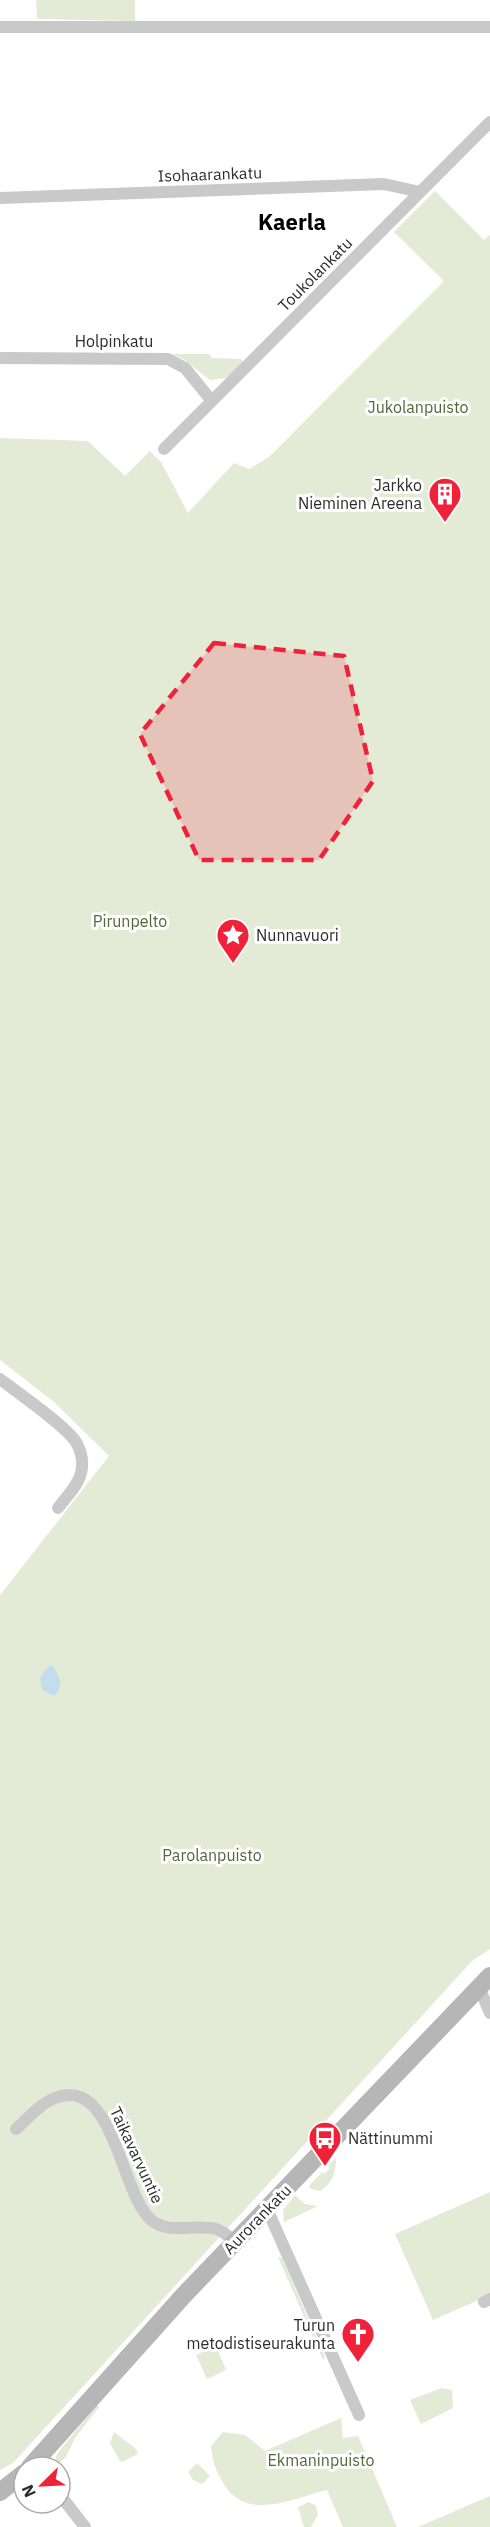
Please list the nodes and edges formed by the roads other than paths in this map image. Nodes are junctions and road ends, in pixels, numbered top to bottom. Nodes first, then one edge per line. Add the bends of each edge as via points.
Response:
1 (0, 27) edge
2 (490, 27) edge
3 (490, 122) edge
4 (420, 192) junction
5 (0, 198) edge
6 (0, 358) edge
7 (211, 400) junction
8 (164, 449) dead end
9 (0, 1379) edge
10 (58, 1508) dead end
11 (485, 1981) edge
12 (490, 2013) edge
13 (16, 2129) dead end
14 (267, 2209) junction
15 (235, 2241) junction
16 (358, 2415) dead end
17 (42, 2455) edge
18 (12, 2482) edge
19 (0, 2492) edge
20 (72, 2510) edge
21 (85, 2527) edge

1 - 2 street
3 - 4 street, Toukolankatu
4 - 5 street, Isohaarankatu via 384,184
4 - 7 street, Toukolankatu
6 - 7 street, Holpinkatu via 168,359 185,368
7 - 8 street, Toukolankatu
9 - 10 street via 63,1429 80,1451 81,1474
11 - 12 street
11 - 14 street, Aurorankatu
13 - 15 street, Taikavarvuntie via 54,2099 81,2096 103,2118 133,2194 148,2217 165,2228 215,2229
14 - 15 street, Aurorankatu
14 - 16 street
15 - 17 street, Aurorankatu
18 - 19 street, Aurorankatu
20 - 21 street

